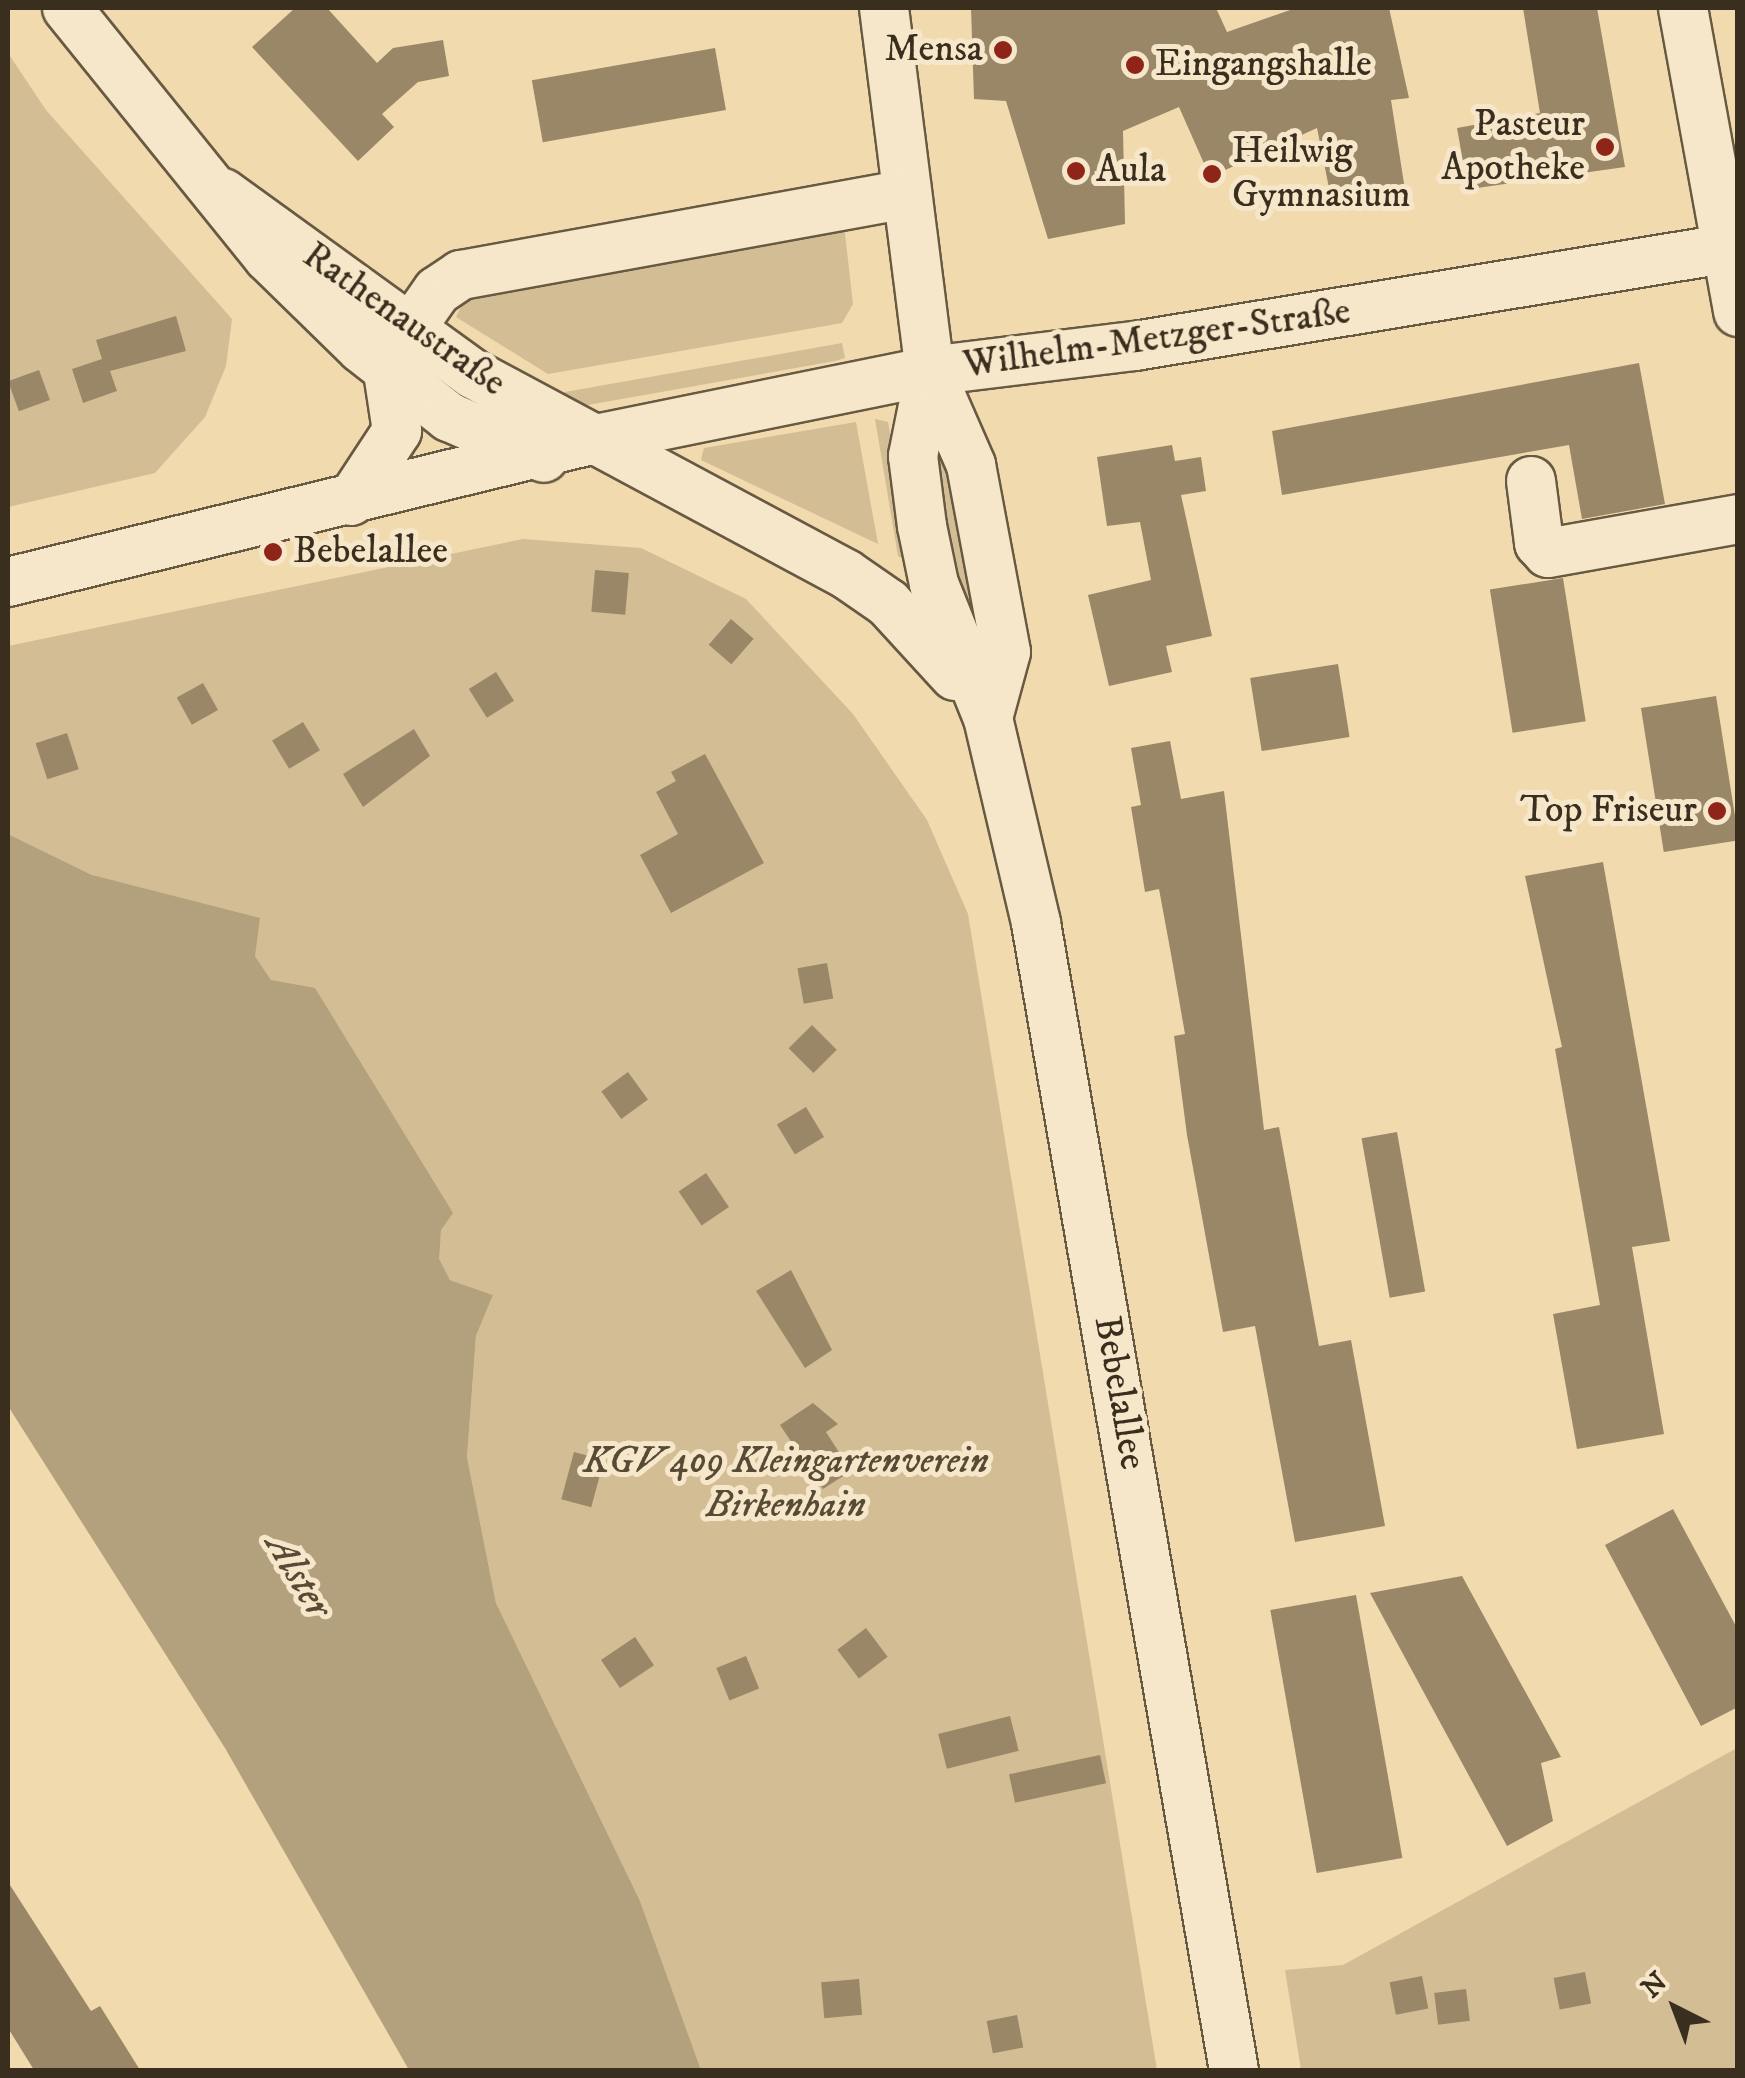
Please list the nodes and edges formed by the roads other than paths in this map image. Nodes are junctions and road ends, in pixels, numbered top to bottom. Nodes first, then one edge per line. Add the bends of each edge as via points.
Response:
1 (67, 8) edge
2 (884, 8) edge
3 (1683, 8) edge
4 (902, 196) junction
5 (1724, 250) junction
6 (1737, 303) edge
7 (398, 352) junction
8 (930, 371) junction
9 (591, 440) junction
10 (533, 455) junction
11 (1531, 481) dead end
12 (670, 485) junction
13 (351, 501) junction
14 (1738, 520) edge
15 (8, 582) edge
16 (988, 718) junction
17 (1234, 2070) edge

1 - 7 street, Rathenaustraße via 128,90 223,193 268,257
2 - 4 street, Bebelallee
3 - 5 street
4 - 7 street via 478,270 447,281
4 - 8 street, Bebelallee
5 - 6 street
5 - 8 street, Wilhelm-Metzger-Straße via 1154,343
7 - 9 street, Rathenaustraße
7 - 10 street, Rathenaustraße via 449,416
7 - 13 street, Rathenaustraße via 397,432
8 - 9 street, Wilhelm-Metzger-Straße
8 - 16 street, Bebelallee via 913,456 922,526 934,584
9 - 10 street, Wilhelm-Metzger-Straße
9 - 12 street, Wilhelm-Metzger-Straße
10 - 12 street, Wilhelm-Metzger-Straße
10 - 13 street, Wilhelm-Metzger-Straße
11 - 14 street via 1539,543 1548,552
12 - 16 street, Wilhelm-Metzger-Straße via 797,543 888,603
13 - 15 street, Wilhelm-Metzger-Straße
16 - 17 street, Bebelallee via 1068,1099

